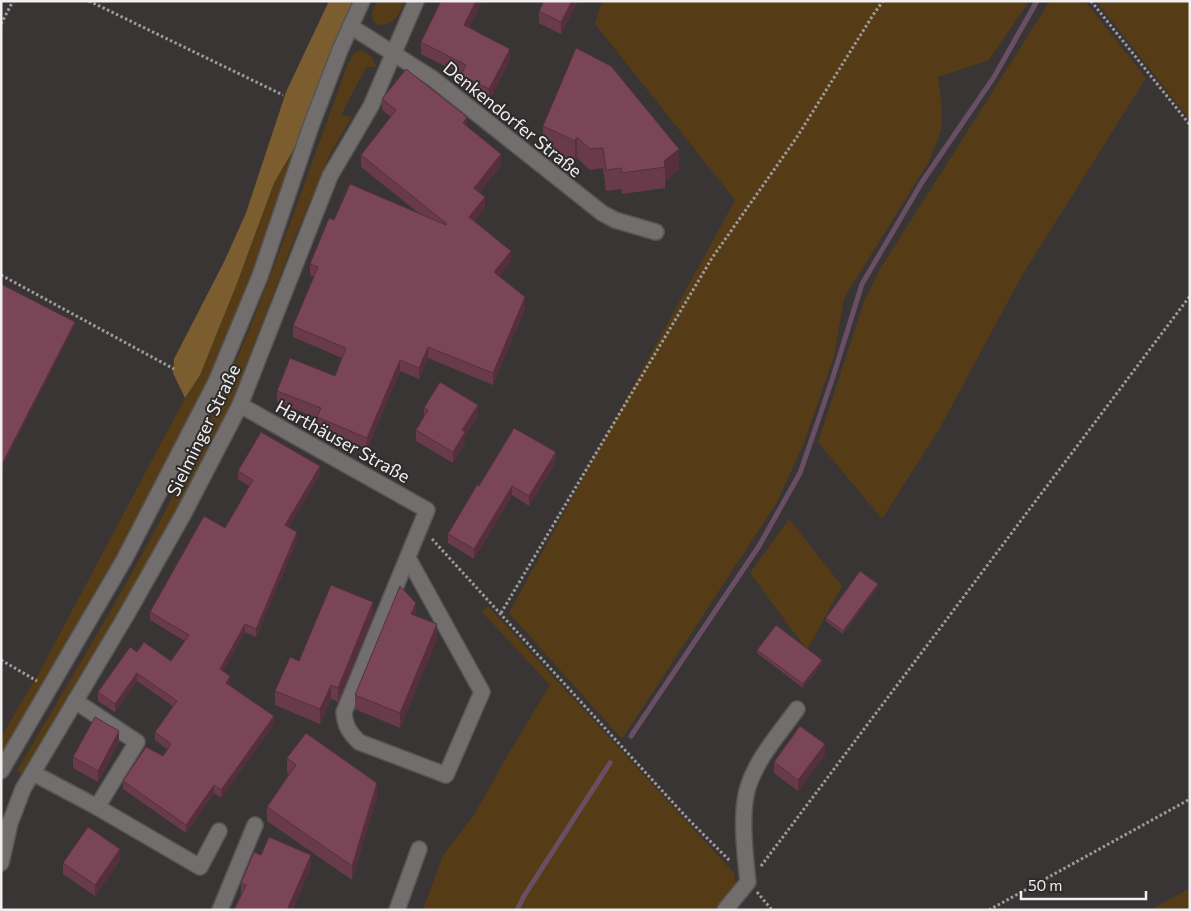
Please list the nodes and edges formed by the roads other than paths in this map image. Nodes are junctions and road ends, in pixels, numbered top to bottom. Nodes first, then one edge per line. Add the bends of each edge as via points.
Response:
1 (362, 1) edge
2 (416, 1) edge
3 (350, 26) junction
4 (394, 53) junction
5 (656, 232) dead end
6 (240, 405) junction
7 (408, 558) junction
8 (75, 701) junction
9 (797, 709) dead end
10 (1, 771) edge
11 (32, 774) junction
12 (96, 807) junction
13 (255, 824) dead end
14 (219, 831) dead end
15 (420, 849) dead end
16 (1, 863) edge
17 (220, 910) edge
18 (397, 910) edge
19 (725, 910) edge

1 - 3 street, Sielminger Straße
2 - 4 street, Sielminger Straße
3 - 4 street, Denkendorfer Straße
3 - 10 street, Sielminger Straße via 311,126 256,286 216,382 124,560
4 - 5 street, Denkendorfer Straße via 438,83 588,203 615,220
4 - 6 street, Sielminger Straße via 370,106 330,176
6 - 7 street, Harthäuser Straße via 428,510
6 - 8 street, Sielminger Straße via 179,522
7 - 7 street via 344,712 345,723 349,733 359,742 446,775 482,692
8 - 11 street, Sielminger Straße
8 - 12 street via 137,742
9 - 19 street via 754,771 748,788 744,824 748,882
11 - 12 street
11 - 16 street, Sielminger Straße via 10,823
12 - 14 street via 200,867
13 - 17 street
15 - 18 street

